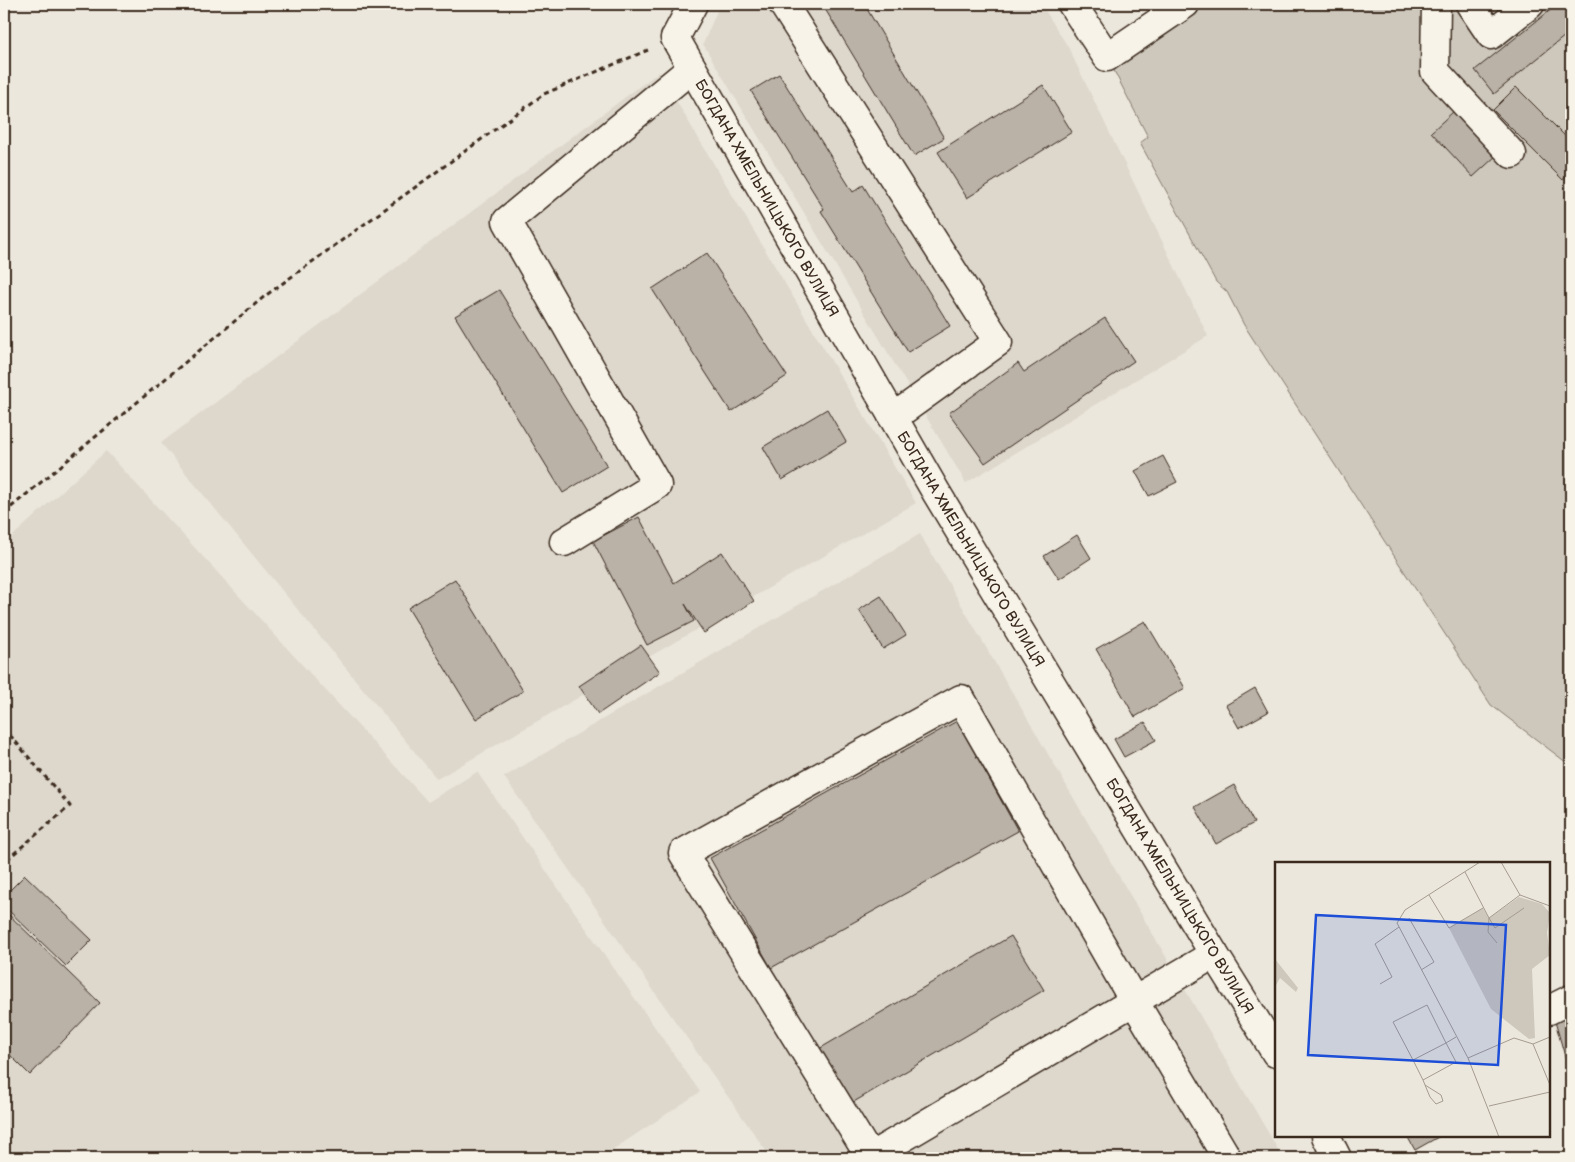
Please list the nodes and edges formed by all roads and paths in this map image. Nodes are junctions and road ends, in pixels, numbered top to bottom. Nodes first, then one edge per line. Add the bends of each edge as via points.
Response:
1 (693, 4) edge
2 (783, 4) edge
3 (1072, 4) edge
4 (1185, 4) edge
5 (1436, 4) edge
6 (1470, 4) edge
7 (1530, 4) edge
8 (675, 38) junction
9 (692, 68) junction
10 (1512, 154) dead end
11 (892, 416) junction
12 (4, 513) edge
13 (564, 542) dead end
14 (4, 728) edge
15 (4, 862) edge
16 (1214, 954) junction
17 (1571, 998) edge
18 (1134, 1001) junction
19 (1550, 1009) edge
20 (1275, 1051) edge
21 (1326, 1137) edge
22 (871, 1158) edge
23 (1227, 1158) edge
24 (1337, 1158) edge

1 - 8 street
2 - 11 street via 998,342
3 - 4 street via 1107,57
5 - 10 street via 1435,71
6 - 7 street via 1491,35
8 - 9 street, БОГДАНА ХМЕЛЬНИЦЬКОГО ВУЛИЦЯ
8 - 12 path via 544,94 264,296
9 - 11 street, БОГДАНА ХМЕЛЬНИЦЬКОГО ВУЛИЦЯ
9 - 13 street via 507,221 657,485
11 - 16 street, БОГДАНА ХМЕЛЬНИЦЬКОГО ВУЛИЦЯ
14 - 15 path via 70,806
16 - 18 street
16 - 20 street, БОГДАНА ХМЕЛЬНИЦЬКОГО ВУЛИЦЯ
17 - 19 street
18 - 22 street
18 - 22 street via 961,699 683,853
18 - 23 street
21 - 24 street

